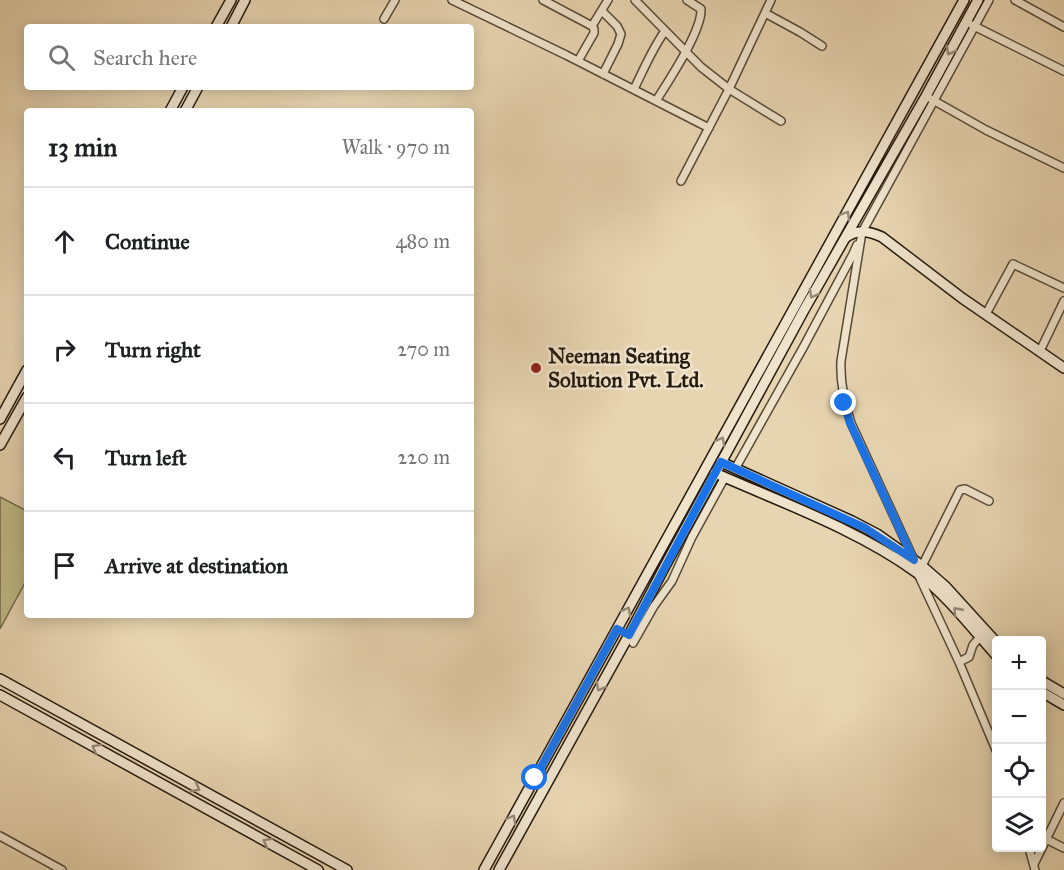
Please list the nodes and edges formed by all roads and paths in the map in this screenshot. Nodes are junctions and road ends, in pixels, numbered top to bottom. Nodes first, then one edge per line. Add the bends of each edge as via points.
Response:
1 (231, 0) edge
2 (245, 0) edge
3 (395, 0) edge
4 (452, 0) edge
5 (543, 0) edge
6 (608, 0) edge
7 (635, 0) edge
8 (687, 0) edge
9 (771, 0) edge
10 (964, 0) edge
11 (978, 0) edge
12 (989, 0) edge
13 (1016, 0) edge
14 (602, 11) junction
15 (765, 13) junction
16 (384, 19) dead end
17 (218, 24) edge
18 (233, 24) edge
19 (970, 24) junction
20 (592, 26) junction
21 (1064, 27) edge
22 (665, 31) junction
23 (822, 46) dead end
24 (686, 52) junction
25 (578, 61) junction
26 (1064, 71) edge
27 (603, 74) junction
28 (634, 89) junction
29 (729, 89) junction
30 (181, 90) edge
31 (196, 90) edge
32 (930, 99) junction
33 (656, 101) junction
34 (172, 108) edge
35 (187, 108) edge
36 (781, 121) dead end
37 (709, 128) junction
38 (1064, 168) edge
39 (681, 181) dead end
40 (862, 232) junction
41 (843, 240) junction
42 (826, 249) junction
43 (821, 270) junction
44 (1064, 288) edge
45 (1064, 301) edge
46 (986, 314) junction
47 (1040, 351) junction
48 (1064, 368) edge
49 (24, 375) edge
50 (24, 402) edge
51 (0, 419) edge
52 (0, 445) edge
53 (721, 462) junction
54 (735, 469) junction
55 (715, 473) junction
56 (725, 477) junction
57 (989, 501) dead end
58 (918, 566) junction
59 (617, 629) junction
60 (980, 637) junction
61 (992, 637) edge
62 (631, 639) junction
63 (992, 650) edge
64 (959, 662) junction
65 (0, 679) edge
66 (1046, 684) edge
67 (1064, 694) edge
68 (0, 695) edge
69 (1046, 695) edge
70 (1064, 705) edge
71 (993, 744) edge
72 (1064, 803) edge
73 (0, 836) edge
74 (1046, 839) joint
75 (1064, 848) edge
76 (1030, 852) edge
77 (1041, 852) edge
78 (1035, 867) edge
79 (62, 870) edge
80 (318, 870) edge
81 (347, 870) edge
82 (484, 870) edge
83 (499, 870) edge

1 - 17 main road
2 - 18 main road
3 - 16 street
4 - 25 street
5 - 20 street
6 - 14 street
7 - 22 street
8 - 24 street via 701,9 702,15
9 - 15 street
42 -> 10 main road
11 - 19 main road
12 - 19 street
13 - 21 street
14 - 20 street
14 - 27 street via 621,34
15 - 23 street
15 - 29 street
19 - 26 street
19 - 32 main road
20 - 25 street via 594,33
22 - 24 street
22 - 28 street
24 - 29 street
24 - 33 street
25 - 27 street
27 - 28 street
28 - 33 street
29 - 36 street
29 - 37 street
30 - 34 main road
31 - 35 main road
32 - 38 street
32 - 40 street
32 - 41 main road
33 - 37 street
37 - 39 street
40 - 41 main road
40 - 46 main road via 882,237
40 - 54 street
40 - 58 street via 841,360 844,403
41 - 42 main road
41 - 43 main road
42 - 43 main road
43 -> 53 main road
59 -> 43 main road
44 - 46 street via 1013,264
45 - 47 street
46 - 47 main road
47 - 48 main road
49 - 51 main road
50 - 52 main road
53 - 54 main road
53 - 55 main road
54 - 58 main road via 865,528
55 - 56 main road
55 - 62 main road
56 - 58 main road
56 - 62 street via 672,581
57 - 58 street via 960,490
60 -> 58 main road
58 - 61 main road via 956,596
58 - 64 street
59 - 62 main road
82 -> 59 main road
60 - 63 main road
60 - 64 street via 969,657
62 -> 83 main road
64 - 71 street
65 -> 81 main road
66 - 67 main road
80 -> 68 main road
69 - 70 main road
72 - 74 street
73 - 79 street
74 - 75 street
76 - 78 street
77 - 78 street

